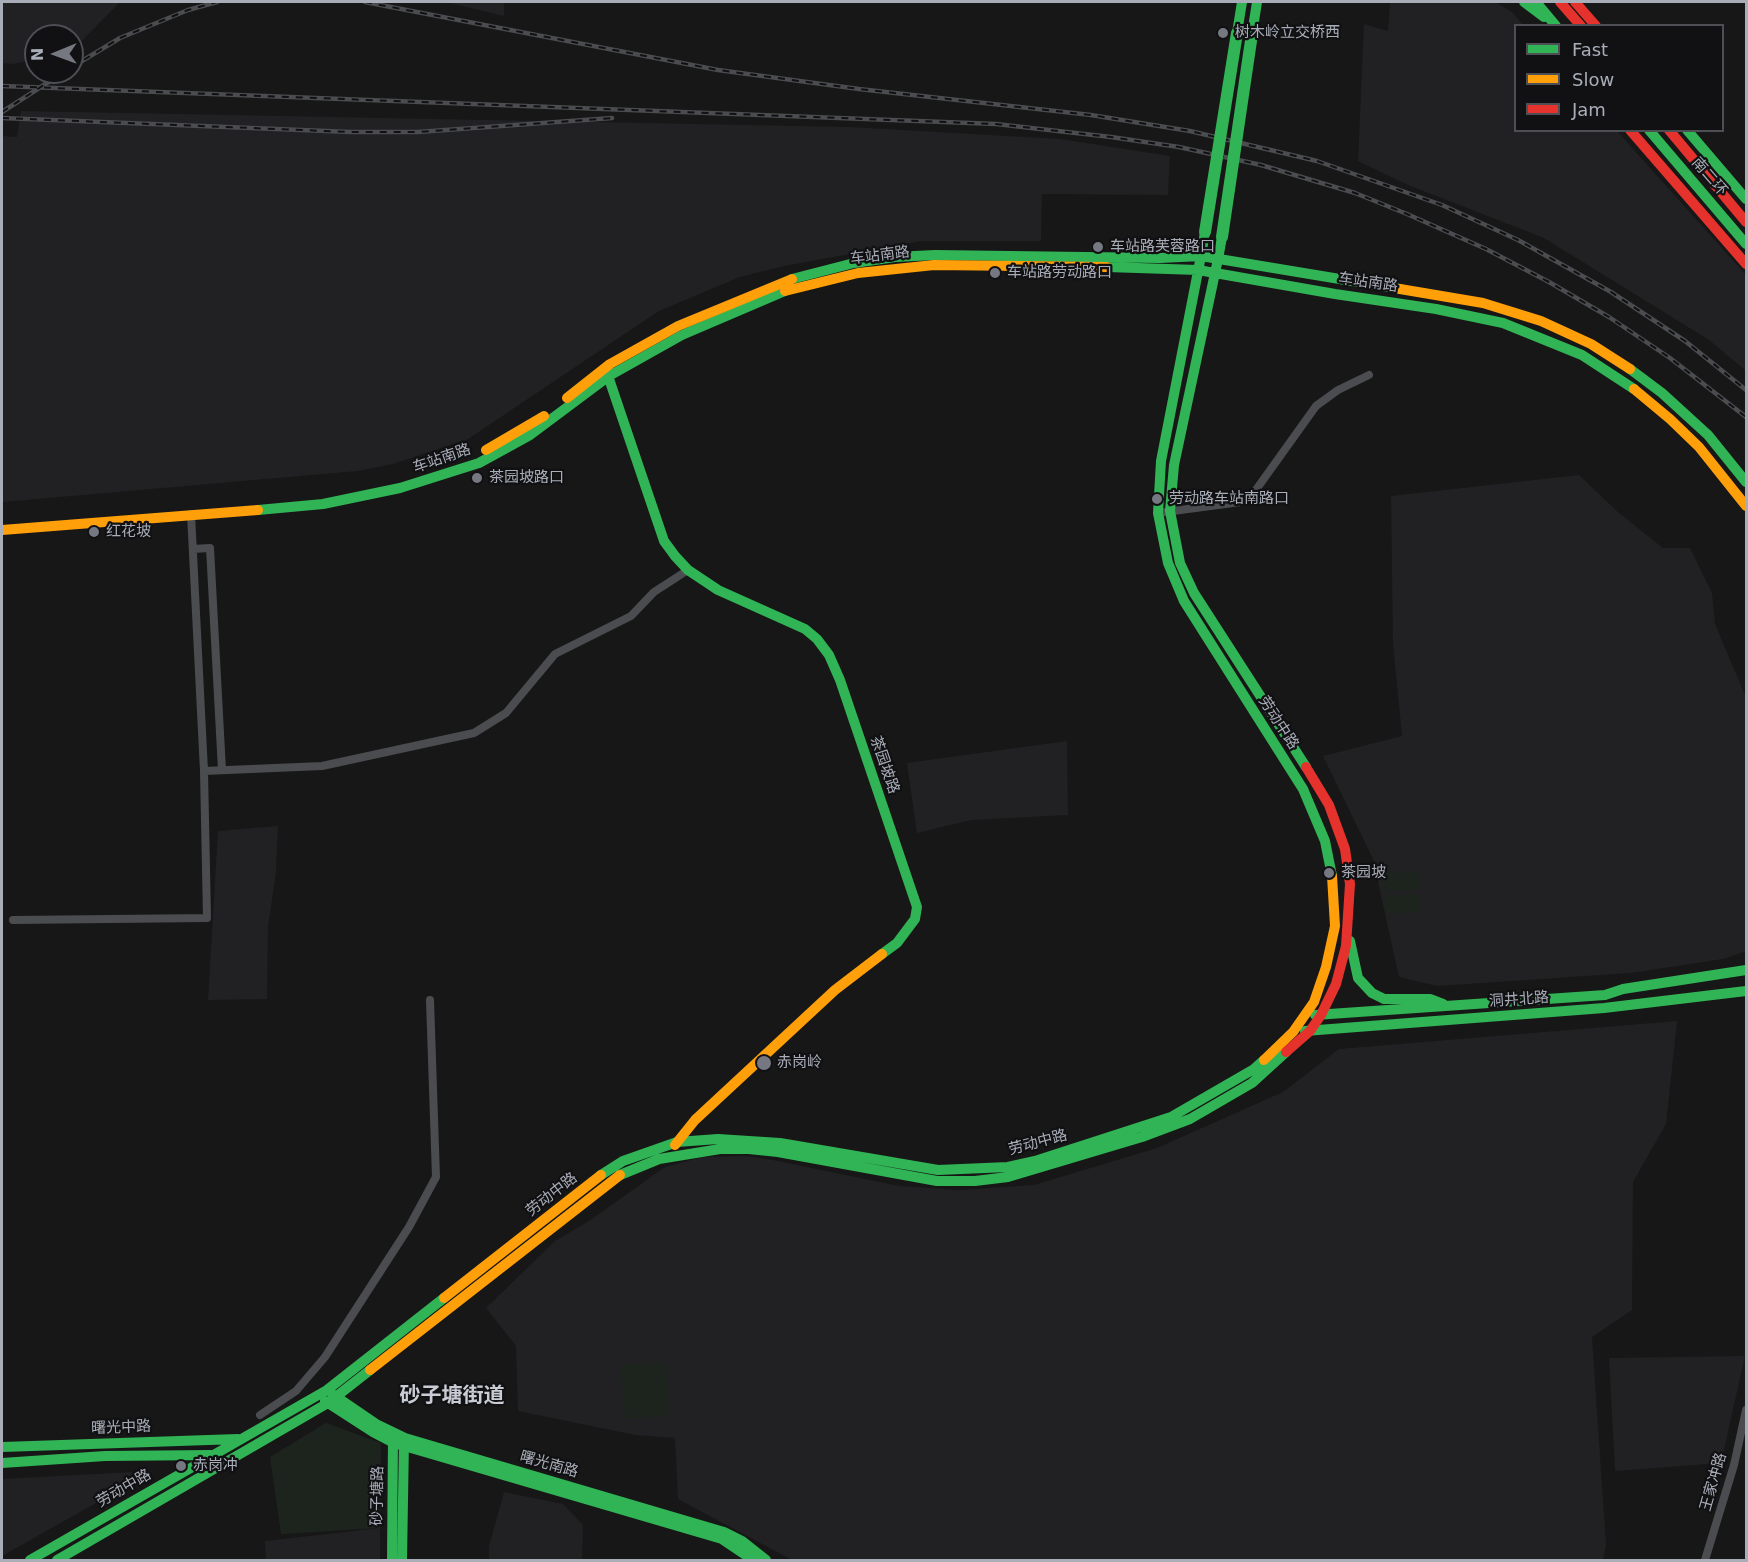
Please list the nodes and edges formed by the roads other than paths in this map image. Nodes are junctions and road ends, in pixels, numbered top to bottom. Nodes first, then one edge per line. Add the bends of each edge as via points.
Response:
1 (1242, 2) edge
2 (1257, 2) edge
3 (1524, 2) edge
4 (1536, 2) edge
5 (1560, 2) edge
6 (1575, 2) edge
7 (1552, 24) edge
8 (1553, 24) edge
9 (1579, 24) edge
10 (1594, 24) edge
11 (1632, 132) edge
12 (1651, 132) edge
13 (1671, 132) edge
14 (1689, 132) edge
15 (1746, 199) edge
16 (1746, 222) edge
17 (1746, 244) edge
18 (1201, 256) junction
19 (1218, 259) junction
20 (1746, 264) edge
21 (1198, 270) junction
22 (1215, 274) junction
23 (607, 372) junction
24 (1369, 375) dead end
25 (1746, 482) edge
26 (1746, 506) edge
27 (1164, 512) junction
28 (191, 514) junction
29 (2, 522) edge
30 (2, 530) edge
31 (193, 549) junction
32 (688, 570) junction
33 (222, 770) junction
34 (204, 771) junction
35 (13, 920) dead end
36 (1348, 929) junction
37 (1746, 970) edge
38 (1746, 991) edge
39 (430, 1000) dead end
40 (1446, 1005) junction
41 (1321, 1015) junction
42 (1304, 1016) junction
43 (1310, 1031) junction
44 (1293, 1032) junction
45 (677, 1142) junction
46 (659, 1160) junction
47 (327, 1396) junction
48 (1746, 1410) edge
49 (260, 1415) dead end
50 (242, 1439) junction
51 (399, 1440) junction
52 (2, 1447) edge
53 (214, 1455) junction
54 (239, 1455) junction
55 (2, 1463) edge
56 (30, 1560) edge
57 (57, 1560) edge
58 (392, 1560) edge
59 (402, 1560) edge
60 (753, 1560) edge
61 (766, 1560) edge
62 (1706, 1560) edge

1 - 18 main road, 劳动中路, bridge
2 - 19 main road, 劳动中路, bridge
3 - 7 main road
4 - 8 main road
5 - 9 main road
6 - 10 main road
11 - 20 main road
12 - 17 main road, 南二环
13 - 16 main road, 南二环
14 - 15 main road
18 - 19 main road, 车站南路
18 - 21 main road, 劳动中路
18 - 23 main road, 车站南路 via 935,255 854,263 795,277 678,326
19 - 22 main road, 劳动中路
19 - 25 main road, 车站南路 via 1483,303 1568,332 1613,357 1662,393 1708,435
21 - 22 main road, 车站南路
21 - 23 main road, 车站南路 via 934,265 858,273 767,298 682,334
21 - 27 main road, 劳动中路 via 1161,461
22 - 26 main road, 车站南路 via 1478,317 1556,343 1609,372 1670,419 1699,447
22 - 27 main road, 劳动中路
23 - 28 main road, 车站南路 via 530,435 479,463 400,488 323,504
23 - 29 main road, 车站南路 via 490,448 397,482 296,501
23 - 32 main road, 茶园坡路 via 664,541
24 - 27 street via 1316,406 1248,501
27 - 36 main road, 劳动中路 via 1194,593 1329,805 1349,868
27 - 42 main road, 劳动中路 via 1168,563 1184,601 1303,789 1325,841 1334,884 1335,926 1314,1002
28 - 30 main road, 车站南路
28 - 31 street
31 - 33 street via 210,548
31 - 34 street
32 - 33 street via 654,592 632,616 555,654 507,713 474,733 322,766
32 - 45 main road, 茶园坡路 via 718,590 805,629 829,655 917,907 915,919 897,943 835,990 695,1120
33 - 34 street
34 - 35 street via 207,918
36 - 40 main road via 1358,978 1372,993 1388,1000 1430,999
36 - 41 main road, 劳动中路 via 1336,984
37 - 40 main road, 洞井北路 via 1605,995
38 - 43 main road, 洞井北路 via 1614,1007
39 - 49 street via 436,1178 325,1358 296,1391
40 - 41 main road, 洞井北路
41 - 42 main road, 洞井北路
41 - 43 main road, 劳动中路
42 - 44 main road, 劳动中路
43 - 44 main road, 洞井北路
43 - 46 main road, 劳动中路 via 1252,1083 1190,1119 1008,1178 930,1180 749,1149 720,1149
44 - 45 main road, 劳动中路 via 1254,1069 1171,1117 1008,1167 928,1169 747,1139
45 - 46 main road, 茶园坡路
45 - 47 main road, 劳动中路 via 611,1167
46 - 47 main road, 劳动中路 via 619,1176
47 - 50 main road, 劳动中路
47 - 51 main road, 曙光南路 via 373,1432
47 - 54 main road, 劳动中路
48 - 62 street, 王家冲路
50 - 52 main road, 曙光中路
50 - 53 main road, 劳动中路
51 - 58 main road, 砂子塘路
51 - 59 main road, 砂子塘路
51 - 60 main road, 曙光南路 via 722,1539
51 - 61 main road, 曙光南路 via 724,1532
53 - 54 main road, 曙光中路
53 - 55 main road, 曙光中路 via 105,1456
53 - 56 main road, 劳动中路
54 - 57 main road, 劳动中路

